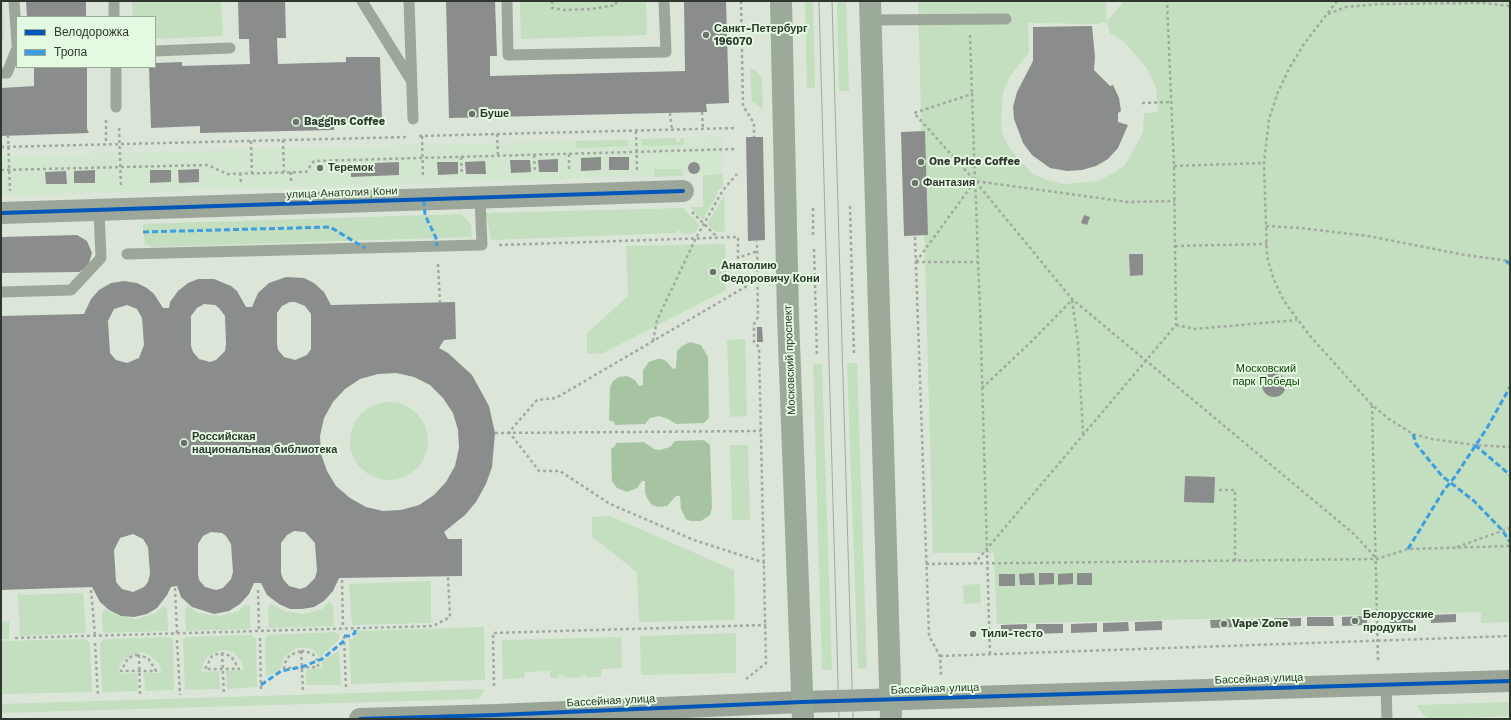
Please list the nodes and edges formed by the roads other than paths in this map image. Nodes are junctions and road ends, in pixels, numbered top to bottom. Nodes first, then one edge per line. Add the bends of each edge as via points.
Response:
1 (14, 1) edge
2 (114, 1) edge
3 (362, 1) edge
4 (409, 1) edge
5 (507, 1) edge
6 (664, 1) edge
7 (781, 1) edge
8 (870, 11) edge
9 (114, 16) edge
10 (1006, 20) dead end
11 (16, 30) edge
12 (230, 48) dead end
13 (16, 50) edge
14 (156, 51) edge
15 (116, 68) edge
16 (1, 73) edge
17 (412, 81) junction
18 (116, 107) dead end
19 (413, 119) dead end
20 (683, 191) road end
21 (480, 198) junction
22 (99, 210) junction
23 (6, 212) edge
24 (127, 254) dead end
25 (1, 292) edge
26 (1510, 681) edge
27 (1386, 685) junction
28 (891, 709) edge
29 (803, 710) edge
30 (496, 717) edge
31 (360, 719) edge
32 (1387, 719) edge

1 - 11 lane
2 - 9 lane
3 - 17 lane
4 - 17 lane
5 - 6 lane via 508,55 666,52
7 - 29 main road, Московский проспект via 789,324
8 - 10 lane via 970,20
8 - 28 main road
12 - 14 lane
13 - 16 lane via 7,73
15 - 18 lane
17 - 19 lane
20 - 21 street, улица Анатолия Кони
21 - 22 street, улица Анатолия Кони
21 - 24 lane via 482,245
22 - 23 street, улица Анатолия Кони
22 - 25 lane via 101,258 71,290
26 - 27 street, Бассейная улица
27 - 28 street, Бассейная улица
27 - 32 lane
28 - 29 street, Бассейная улица
29 - 30 street, Бассейная улица
30 - 31 street, Бассейная улица

